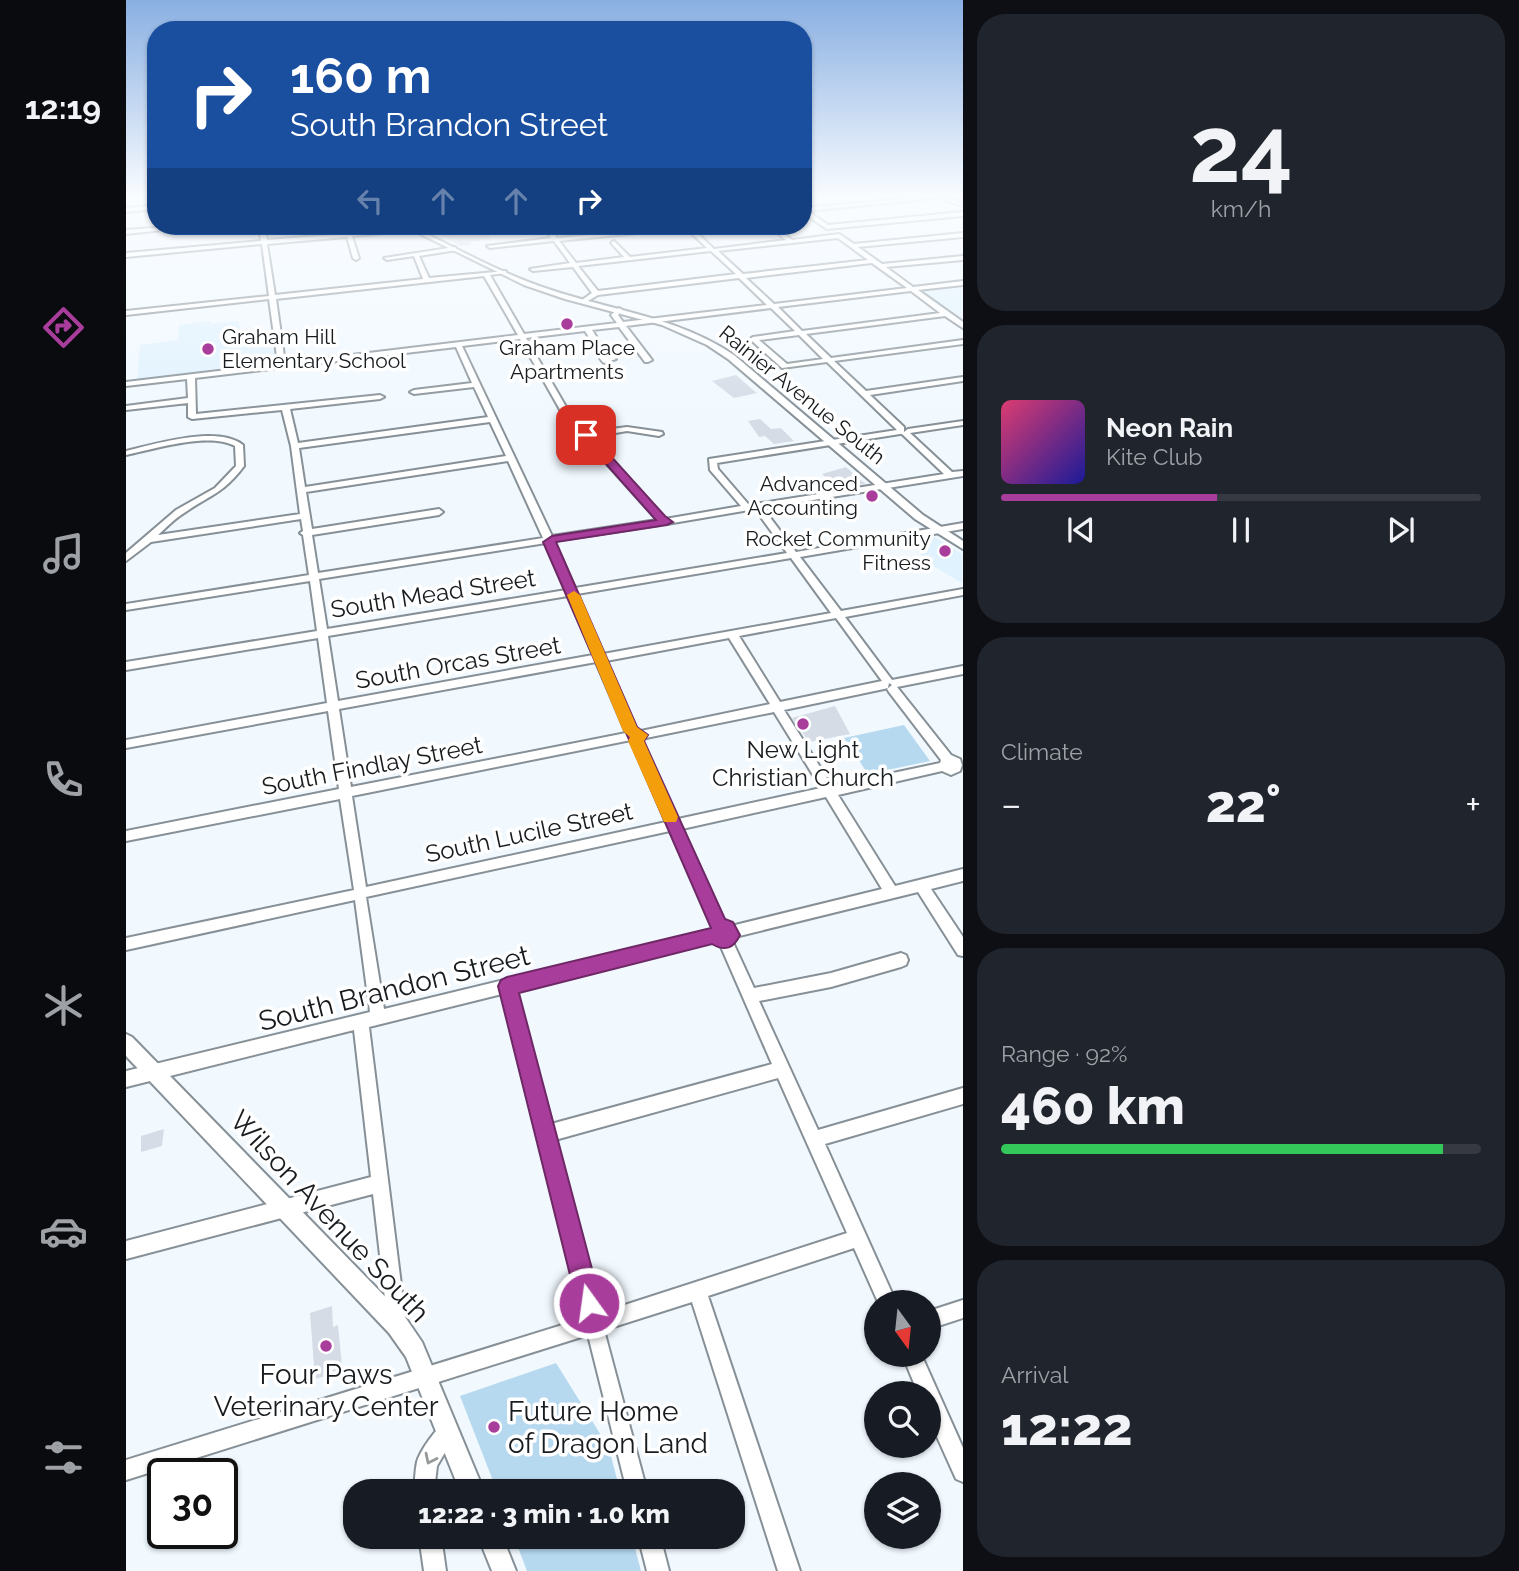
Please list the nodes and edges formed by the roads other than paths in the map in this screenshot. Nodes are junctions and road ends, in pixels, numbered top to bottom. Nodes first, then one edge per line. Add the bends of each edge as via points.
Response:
1 (269, 271) edge
2 (424, 271) edge
3 (579, 271) edge
4 (736, 271) edge
5 (783, 271) edge
6 (888, 271) edge
7 (504, 272) joint
8 (486, 274) junction
9 (741, 276) junction
10 (428, 280) junction
11 (962, 283) edge
12 (912, 288) junction
13 (596, 293) junction
14 (272, 297) junction
15 (584, 301) junction
16 (771, 305) junction
17 (126, 313) edge
18 (617, 313) junction
19 (946, 314) junction
20 (683, 316) junction
21 (654, 320) junction
22 (621, 324) junction
23 (962, 326) edge
24 (587, 328) junction
25 (678, 328) junction
26 (800, 333) junction
27 (522, 336) junction
28 (753, 339) joint
29 (962, 342) edge
30 (458, 344) junction
31 (598, 345) dead end
32 (648, 360) dead end
33 (828, 360) junction
34 (282, 366) junction
35 (785, 366) joint
36 (191, 376) junction
37 (962, 379) edge
38 (126, 384) edge
39 (476, 385) junction
40 (414, 392) dead end
41 (864, 394) junction
42 (380, 397) dead end
43 (192, 400) junction
44 (126, 408) edge
45 (286, 408) junction
46 (492, 419) junction
47 (962, 423) edge
48 (904, 431) junction
49 (659, 433) dead end
50 (586, 435) junction
51 (223, 439) joint
52 (832, 442) junction
53 (295, 446) junction
54 (126, 453) edge
55 (511, 458) junction
56 (962, 473) edge
57 (950, 475) junction
58 (883, 486) junction
59 (300, 490) junction
60 (752, 507) junction
61 (439, 512) dead end
62 (303, 516) junction
63 (662, 520) junction
64 (962, 526) edge
65 (937, 531) junction
66 (306, 533) junction
67 (149, 539) junction
68 (549, 540) junction
69 (962, 547) edge
70 (794, 555) junction
71 (126, 558) edge
72 (312, 577) junction
73 (572, 592) junction
74 (962, 592) edge
75 (126, 607) edge
76 (838, 614) junction
77 (320, 634) junction
78 (732, 634) junction
79 (599, 658) junction
80 (126, 666) edge
81 (962, 670) edge
82 (890, 684) junction
83 (331, 707) junction
84 (777, 707) junction
85 (633, 736) junction
86 (126, 744) edge
87 (955, 767) edge
88 (827, 790) junction
89 (344, 793) junction
90 (673, 825) junction
91 (126, 836) edge
92 (962, 875) edge
93 (921, 885) junction
94 (891, 892) junction
95 (360, 894) junction
96 (723, 934) junction
97 (126, 944) edge
98 (962, 950) edge
99 (901, 960) dead end
100 (507, 986) junction
101 (750, 996) junction
102 (378, 1018) junction
103 (361, 1023) junction
104 (126, 1043) edge
105 (782, 1069) junction
106 (153, 1074) junction
107 (126, 1079) edge
108 (962, 1096) edge
109 (546, 1134) junction
110 (815, 1139) junction
111 (381, 1183) junction
112 (283, 1209) junction
113 (859, 1238) junction
114 (126, 1250) edge
115 (697, 1290) junction
116 (882, 1290) edge
117 (962, 1309) edge
118 (942, 1316) edge
119 (594, 1323) junction
120 (397, 1325) junction
121 (426, 1377) junction
122 (941, 1423) edge
123 (447, 1432) junction
124 (126, 1470) edge
125 (962, 1472) edge
126 (425, 1479) edge
127 (467, 1479) edge
128 (634, 1479) edge
129 (432, 1549) edge
130 (495, 1549) edge
131 (652, 1549) edge
132 (435, 1571) edge
133 (504, 1571) edge
134 (658, 1571) edge
135 (789, 1571) edge

1 - 14 street
2 - 10 street
3 - 13 street
4 - 9 street
5 - 9 street
6 - 12 street
7 - 8 street
7 - 15 main road, Rainier Avenue South
8 - 10 street
8 - 27 street
9 - 13 street
9 - 16 street
10 - 14 street
11 - 12 street
12 - 16 street
12 - 19 street
13 - 15 street
14 - 17 street
14 - 34 street
15 - 18 main road, Rainier Avenue South
16 - 20 street
16 - 26 street
18 - 21 main road, Rainier Avenue South
18 - 22 street
19 - 23 street
19 - 26 street
20 - 21 street
20 - 25 street via 676,321
21 - 22 street
21 - 25 main road, Rainier Avenue South
22 - 24 street
22 - 32 street
24 - 27 street
24 - 31 street
25 - 52 main road, Rainier Avenue South via 723,351
26 - 28 street
26 - 33 street
27 - 30 street
27 - 50 street via 565,412
28 - 35 street
29 - 33 street
30 - 34 street
30 - 39 street
33 - 35 street
33 - 41 street
34 - 36 street
36 - 38 street
36 - 43 street
37 - 41 street
39 - 40 street
39 - 46 street
41 - 48 street
42 - 45 street
43 - 44 street
43 - 45 street via 192,417
45 - 53 street
46 - 53 street
46 - 55 street
47 - 48 street
48 - 52 street
48 - 57 street
49 - 50 street via 627,429
50 - 63 street
51 - 54 street
51 - 67 street via 239,445 237,471
52 - 58 main road, Rainier Avenue South
52 - 60 street via 712,461 711,466
53 - 59 street
55 - 59 street
55 - 68 street
56 - 57 street
57 - 58 street
58 - 60 street
58 - 65 main road, Rainier Avenue South
59 - 62 street
60 - 63 street
60 - 70 street
61 - 66 street
62 - 66 street
62 - 67 street
63 - 68 street
64 - 65 street, South Mead Street
65 - 69 main road, Rainier Avenue South
65 - 70 street, South Mead Street
66 - 72 street
67 - 71 street
68 - 72 street
68 - 73 street
70 - 73 street, South Mead Street
70 - 76 street
72 - 75 street
72 - 77 street
73 - 77 street, South Mead Street
73 - 79 street
74 - 76 street, South Orcas Street
76 - 78 street, South Orcas Street
76 - 82 street
77 - 80 street, South Mead Street
77 - 83 street
78 - 79 street, South Orcas Street
78 - 84 street
79 - 83 street, South Orcas Street
79 - 85 street
81 - 82 street, South Findlay Street
82 - 84 street, South Findlay Street
82 - 87 street
83 - 86 street, South Orcas Street
83 - 89 street
84 - 85 street, South Findlay Street
84 - 88 street
85 - 89 street, South Findlay Street
85 - 90 street
87 - 88 street, South Lucile Street
88 - 90 street, South Lucile Street
88 - 94 street
89 - 91 street, South Findlay Street
89 - 95 street
90 - 95 street, South Lucile Street
90 - 96 street
92 - 93 street, South Brandon Street
93 - 94 street, South Brandon Street
93 - 98 street
94 - 96 street, South Brandon Street
95 - 97 street, South Lucile Street
95 - 102 street
96 - 100 street, South Brandon Street
96 - 101 street
99 - 101 street
100 - 102 street, South Brandon Street
100 - 109 street
101 - 105 street
102 - 103 street, South Brandon Street
103 - 106 street, South Brandon Street
103 - 111 street
104 - 106 main road, Wilson Avenue South
105 - 109 street
105 - 110 street
106 - 107 street, South Brandon Street
106 - 112 main road, Wilson Avenue South
108 - 110 street
109 - 119 street
110 - 113 street
111 - 112 street
111 - 120 street
112 - 114 street
112 - 120 main road, Wilson Avenue South
113 - 115 street
113 - 116 street
115 - 119 street
115 - 135 street
117 - 118 street
119 - 121 street
119 - 128 street
120 - 121 main road, Wilson Avenue South
121 - 123 main road, Wilson Avenue South
121 - 124 street
122 - 125 street
123 -> 126 street via 427,1463
123 - 127 main road, Wilson Avenue South
129 - 132 street
130 - 133 main road
131 - 134 street

